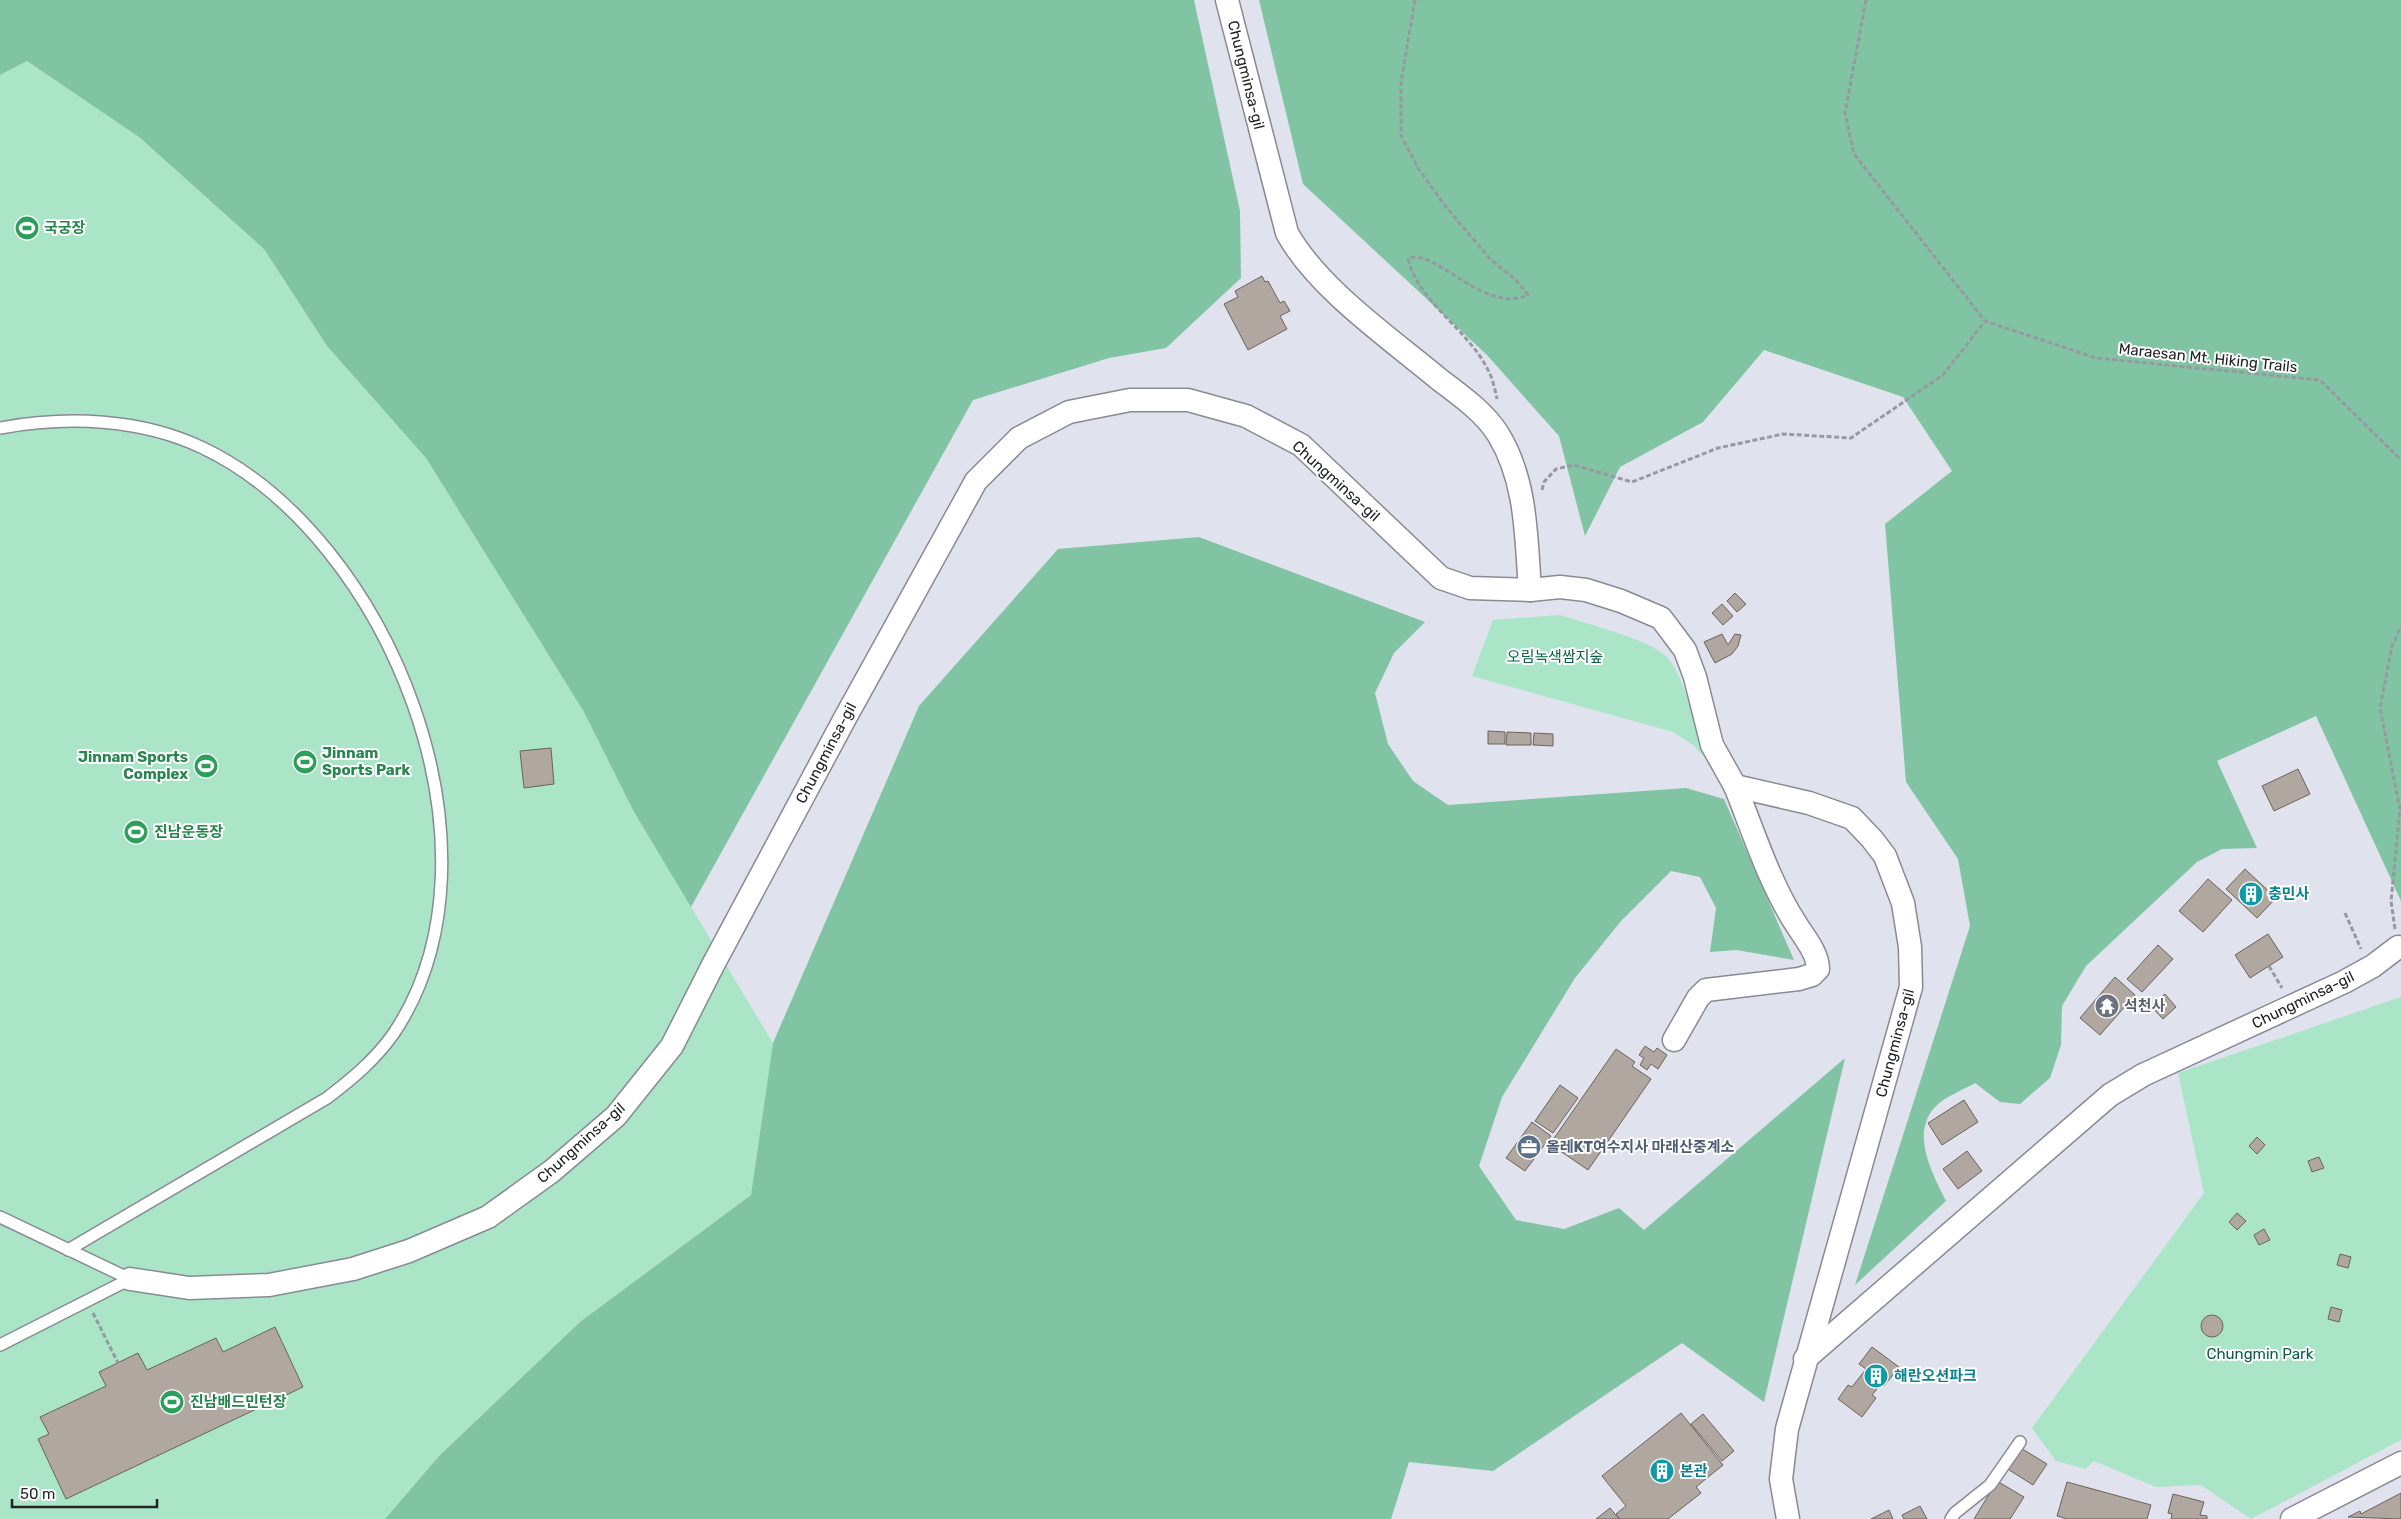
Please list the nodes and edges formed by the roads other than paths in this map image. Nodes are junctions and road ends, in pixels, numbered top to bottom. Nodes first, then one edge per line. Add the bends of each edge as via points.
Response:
1 (1227, 0) edge
2 (0, 428) edge
3 (1530, 590) junction
4 (1736, 786) junction
5 (2398, 947) road end
6 (1674, 1040) dead end
7 (0, 1217) edge
8 (68, 1250) junction
9 (130, 1279) junction
10 (0, 1345) edge
11 (1805, 1359) junction
12 (2020, 1442) dead end
13 (2401, 1463) edge
14 (1788, 1519) edge
15 (1951, 1519) edge
16 (2292, 1519) edge

1 - 3 street, Chungminsa-gil via 1282,220 1295,247 1334,290 1475,407 1493,426 1511,462 1522,499
2 - 8 lane via 56,421 95,421 170,435 236,466 282,502 311,531 347,576 389,648 425,741 442,858 439,915 423,975 394,1033 371,1060 327,1098
3 - 4 street, Chungminsa-gil via 1560,587 1586,590 1661,618 1685,650 1712,745
3 - 9 street, Chungminsa-gil via 1470,588 1441,578 1300,445 1246,416 1188,400 1130,400 1069,412 1019,438 976,481 844,720 672,1046 616,1116 552,1171 488,1217 409,1251 354,1269 269,1285 189,1288
4 - 6 street via 1769,871 1816,958 1818,969 1812,975 1799,979 1706,990
4 - 11 street, Chungminsa-gil via 1808,803 1852,818 1885,856 1893,873 1903,904 1910,947 1911,988 1906,1011
5 - 11 street, Chungminsa-gil via 2344,982 2143,1075 2110,1095
7 - 8 lane
8 - 9 lane
9 - 10 lane
11 - 14 street, Chungminsa-gil via 1782,1461 1782,1492
12 - 15 lane via 1990,1484
13 - 16 street

